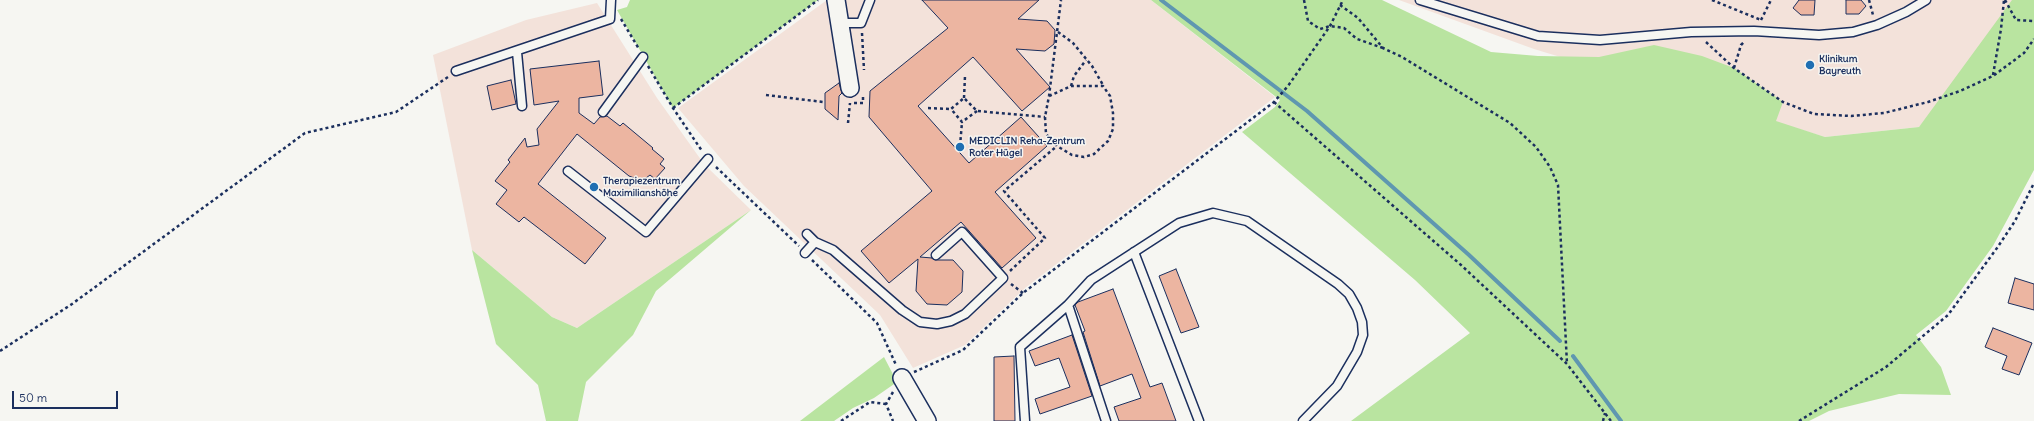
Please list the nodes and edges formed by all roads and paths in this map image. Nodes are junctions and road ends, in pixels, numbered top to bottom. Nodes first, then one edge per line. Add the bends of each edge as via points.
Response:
1 (611, 0) edge
2 (818, 0) edge
3 (836, 0) edge
4 (870, 0) edge
5 (1061, 0) edge
6 (1304, 0) edge
7 (1343, 0) edge
8 (1420, 0) edge
9 (1712, 0) edge
10 (1725, 0) edge
11 (1771, 0) edge
12 (1869, 0) edge
13 (1926, 0) edge
14 (2004, 0) edge
15 (1723, 4) junction
16 (1340, 5) junction
17 (620, 17) dead end
18 (1761, 20) junction
19 (2034, 21) edge
20 (838, 23) junction
21 (1876, 25) junction
22 (1330, 26) junction
23 (1754, 31) junction
24 (1058, 32) junction
25 (1696, 32) junction
26 (1770, 32) junction
27 (2034, 39) edge
28 (1384, 48) junction
29 (517, 52) junction
30 (644, 57) junction
31 (1086, 60) junction
32 (1734, 68) junction
33 (456, 71) joint
34 (965, 76) dead end
35 (1993, 76) junction
36 (1070, 86) junction
37 (1103, 86) junction
38 (850, 88) joint
39 (766, 95) dead end
40 (1049, 96) junction
41 (964, 98) junction
42 (823, 102) dead end
43 (1274, 102) junction
44 (522, 106) dead end
45 (673, 108) junction
46 (928, 108) dead end
47 (952, 109) junction
48 (977, 111) junction
49 (603, 112) dead end
50 (1045, 117) junction
51 (962, 122) junction
52 (848, 123) dead end
53 (960, 146) dead end
54 (1057, 146) junction
55 (708, 159) junction
56 (568, 171) dead end
57 (2034, 183) edge
58 (806, 234) dead end
59 (815, 242) junction
60 (1134, 252) junction
61 (805, 253) junction
62 (936, 254) dead end
63 (1003, 278) junction
64 (1024, 293) junction
65 (1068, 305) junction
66 (0, 351) edge
67 (1567, 364) junction
68 (902, 378) junction
69 (886, 404) junction
70 (1605, 413) junction
71 (841, 421) edge
72 (893, 421) edge
73 (927, 421) edge
74 (1025, 421) edge
75 (1106, 421) edge
76 (1199, 421) edge
77 (1302, 421) edge
78 (1603, 421) edge
79 (1611, 421) edge
80 (1799, 421) edge

1 - 29 lane via 610,19
2 - 45 path
3 - 20 street
4 - 20 lane via 861,23
5 - 24 path
6 - 22 path via 1308,21 1320,29
7 - 16 path
8 - 25 lane via 1538,36 1600,40
9 - 15 path
10 - 15 path
11 - 18 path
12 - 21 path
13 - 21 lane
14 - 19 path via 2016,20
14 - 35 path
15 - 18 path
16 - 22 path
16 - 28 path via 1358,18
17 - 30 path
18 - 26 path
20 - 38 street
21 - 26 lane via 1853,32 1819,35
22 - 28 path via 1344,28 1357,38
22 - 43 path
23 - 25 lane
23 - 26 lane
23 - 32 path via 1741,45
24 - 31 path via 1072,43
24 - 40 path
25 - 32 path via 1713,51
27 - 35 path via 2024,53
28 - 67 path via 1510,123 1536,147 1550,167 1558,185
29 - 33 lane
29 - 44 lane
30 - 45 path
30 - 49 lane
31 - 36 path
31 - 37 path
32 - 35 path via 1783,102 1814,114 1851,116 1884,113 1928,102
33 - 66 path via 396,112 306,133 72,304
34 - 41 path
36 - 37 path
36 - 40 path
37 - 54 path via 1110,96 1113,113 1113,129 1108,141 1094,154 1084,157 1072,156
38 - 52 path
39 - 42 path
40 - 50 path
41 - 47 path
41 - 48 path
43 - 64 path
43 - 67 path via 1461,265
45 - 55 path
46 - 47 path
47 - 51 path
48 - 50 path
48 - 51 path
50 - 54 path via 1046,134
51 - 53 path
54 - 63 path via 1004,191 1045,238
55 - 56 lane via 646,232
55 - 61 path
57 - 80 path via 2015,221 1948,315 1886,367
58 - 59 lane
59 - 61 lane
59 - 63 lane via 833,250 902,310 920,322 951,322 965,314
60 - 65 lane via 1091,280
60 - 76 lane
60 - 77 lane via 1179,223 1213,213 1247,221 1349,294 1362,322 1363,335 1357,352 1337,386
61 - 68 path via 877,323
62 - 63 lane via 962,232
63 - 64 path
64 - 68 path via 963,350
65 - 74 lane via 1020,347
65 - 75 lane
67 - 70 path
68 - 69 path
68 - 73 street
69 - 71 path via 870,402
69 - 72 path
70 - 78 path
70 - 79 path

